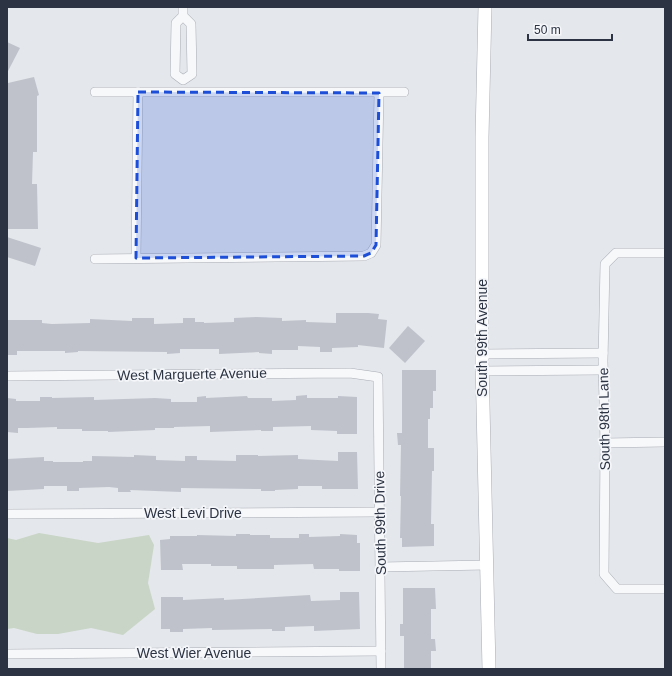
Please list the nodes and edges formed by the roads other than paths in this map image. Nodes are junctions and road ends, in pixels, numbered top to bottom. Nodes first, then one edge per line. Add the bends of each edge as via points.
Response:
1 (484, 7) edge
2 (183, 12) edge
3 (183, 80) junction
4 (96, 92) dead end
5 (138, 92) junction
6 (183, 92) junction
7 (404, 92) dead end
8 (379, 93) junction
9 (665, 253) edge
10 (136, 258) junction
11 (96, 259) dead end
12 (603, 353) junction
13 (482, 354) junction
14 (603, 370) junction
15 (482, 371) junction
16 (7, 376) edge
17 (378, 377) joint
18 (665, 442) edge
19 (605, 443) junction
20 (379, 512) junction
21 (7, 514) edge
22 (487, 565) junction
23 (380, 567) junction
24 (665, 589) edge
25 (381, 651) junction
26 (7, 654) edge
27 (381, 669) edge
28 (489, 669) edge

1 - 13 main road, South 99th Avenue
2 - 3 street via 176,23 175,74
2 - 3 street via 191,24 192,74
3 - 6 street
4 - 5 street
5 - 6 street
5 - 10 street
6 - 8 street
7 - 8 street
8 - 10 street via 376,245 371,253 364,256
9 - 12 street, South 98th Lane via 616,253 605,264
10 - 11 street
12 - 13 street
12 - 14 street, South 98th Lane
13 - 15 main road, South 99th Avenue
14 - 15 street
14 - 19 street, South 98th Lane
15 - 22 main road, South 99th Avenue
16 - 17 street, West Marguerte Avenue via 350,373
17 - 20 street, South 99th Drive
18 - 19 street
19 - 24 street, South 98th Lane via 604,574 616,589
20 - 21 street, West Levi Drive
20 - 23 street, South 99th Drive
22 - 23 street
22 - 28 main road, South 99th Avenue
23 - 25 street, South 99th Drive
25 - 26 street, West Wier Avenue
25 - 27 street, South 99th Drive

